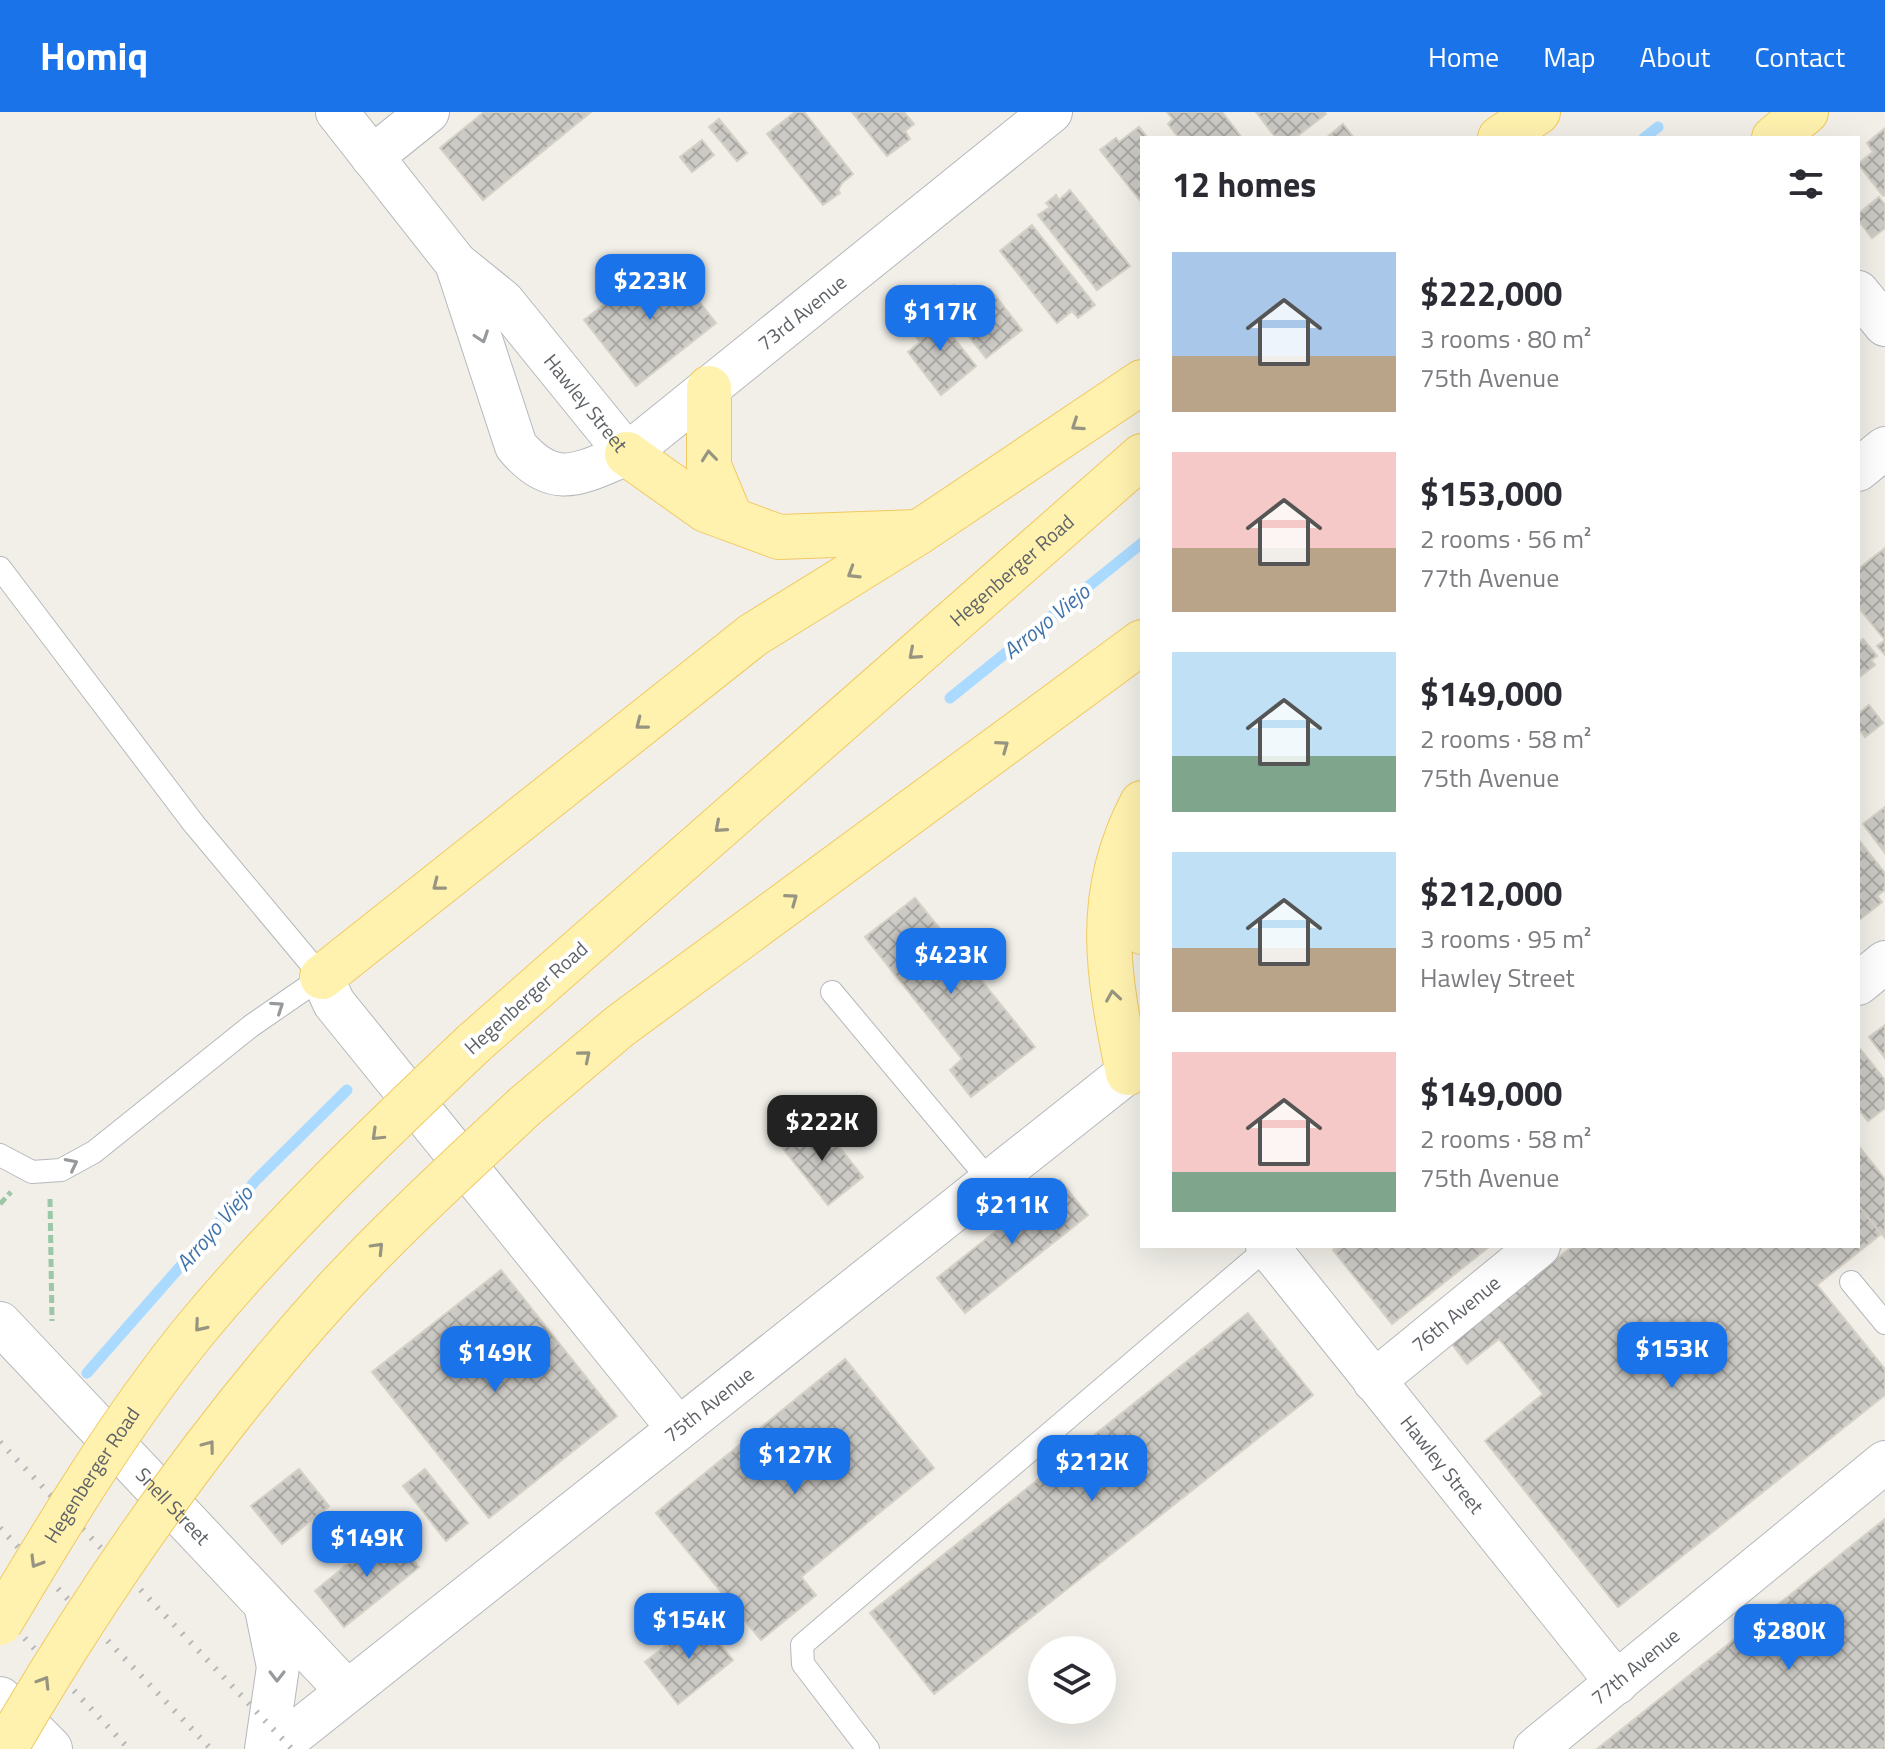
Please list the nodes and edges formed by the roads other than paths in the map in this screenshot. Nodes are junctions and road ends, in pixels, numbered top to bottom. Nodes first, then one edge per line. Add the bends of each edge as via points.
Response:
1 (337, 112) edge
2 (428, 112) edge
3 (1051, 112) edge
4 (1538, 112) edge
5 (1557, 112) edge
6 (1806, 112) edge
7 (1503, 136) edge
8 (1527, 136) edge
9 (1776, 136) edge
10 (372, 157) junction
11 (456, 263) junction
12 (1860, 294) edge
13 (1885, 325) edge
14 (1140, 383) edge
15 (709, 388) junction
16 (1885, 448) edge
17 (627, 454) junction
18 (1140, 458) edge
19 (1860, 468) edge
20 (731, 519) junction
21 (919, 532) junction
22 (0, 568) edge
23 (1140, 643) edge
24 (1134, 818) edge
25 (1140, 904) edge
26 (1885, 962) edge
27 (322, 977) junction
28 (1860, 982) edge
29 (832, 992) dead end
30 (1137, 1075) edge
31 (0, 1155) edge
32 (990, 1181) junction
33 (1266, 1248) edge
34 (1270, 1248) edge
35 (1537, 1248) edge
36 (1851, 1282) dead end
37 (0, 1323) edge
38 (1885, 1323) edge
39 (1374, 1381) junction
40 (677, 1427) junction
41 (1885, 1462) edge
42 (264, 1602) junction
43 (0, 1623) edge
44 (1617, 1683) junction
45 (346, 1690) junction
46 (0, 1699) edge
47 (5, 1749) edge
48 (50, 1749) edge
49 (266, 1749) edge
50 (275, 1749) edge
51 (868, 1749) edge
52 (1535, 1749) edge

1 - 10 street, Hawley Street
2 - 10 street
3 - 15 street, 73rd Avenue
4 - 7 main road
5 - 8 main road
6 - 9 main road
10 - 11 street, Hawley Street
11 - 17 street, Hawley Street via 503,301
11 -> 17 street, Hawley Street via 516,446 534,467 554,476
12 - 13 street
14 -> 21 main road
15 - 17 street, 73rd Avenue
20 -> 15 main road via 709,466
16 - 19 street
17 - 20 main road via 706,510
18 -> 43 main road, Hegenberger Road, bridge via 474,1043 351,1162 195,1331 117,1435
20 - 21 main road via 779,537
21 -> 27 main road via 753,635
22 - 27 lane via 194,824
47 -> 23 main road, bridge via 115,1573 252,1389 345,1281 525,1106 632,1018
24 - 25 main road
30 -> 24 main road via 1107,954 1109,894
26 - 28 street
31 -> 27 lane via 32,1172 61,1170 94,1152 251,1026
27 - 40 street via 334,1003
29 - 32 lane
30 - 32 street, 75th Avenue
32 - 40 street, 75th Avenue
33 - 51 lane via 802,1645 803,1664
34 - 39 street, Hawley Street
35 - 39 street, 76th Avenue
36 - 38 lane
37 - 42 street, Snell Street
39 - 44 street, Hawley Street
40 - 45 street, 75th Avenue
41 - 44 street, 77th Avenue
42 - 45 street, Snell Street
42 -> 49 street via 278,1667
44 - 52 street, 77th Avenue
45 - 50 street, 75th Avenue
46 - 48 main road

